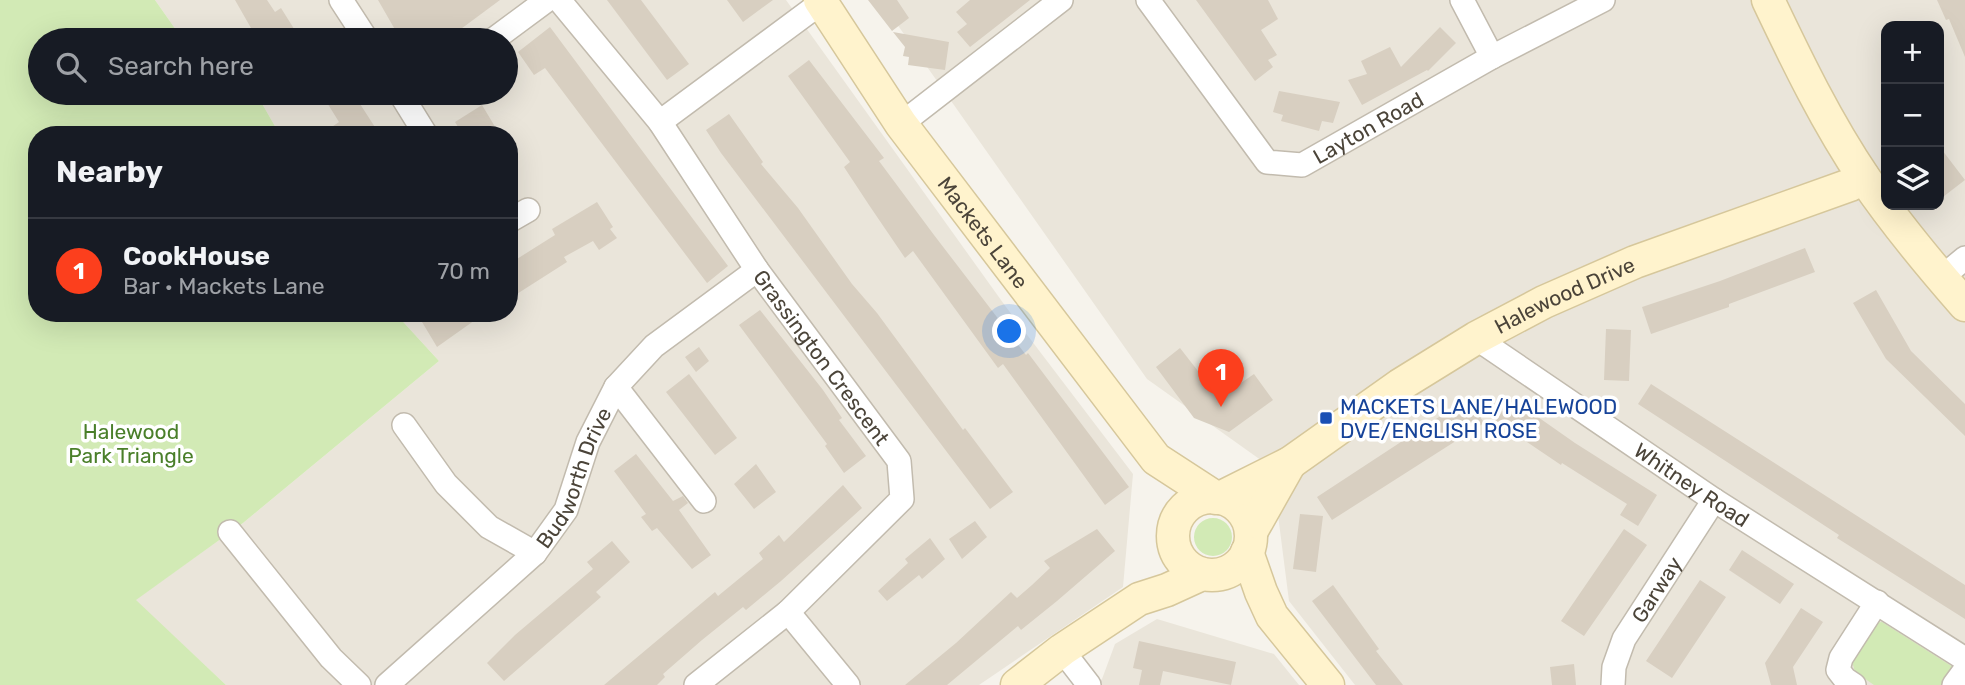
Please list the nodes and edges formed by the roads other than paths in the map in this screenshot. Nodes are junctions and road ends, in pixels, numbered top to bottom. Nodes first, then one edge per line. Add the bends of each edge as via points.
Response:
1 (341, 0) edge
2 (547, 0) edge
3 (559, 0) edge
4 (1061, 0) edge
5 (1149, 0) edge
6 (1462, 0) edge
7 (1603, 0) edge
8 (1768, 0) edge
9 (821, 1) edge
10 (359, 28) edge
11 (509, 28) edge
12 (1492, 57) junction
13 (413, 105) edge
14 (660, 122) junction
15 (901, 124) junction
16 (422, 126) edge
17 (1864, 178) junction
18 (1965, 258) edge
19 (757, 270) junction
20 (1941, 278) junction
21 (1965, 305) edge
22 (1476, 338) junction
23 (616, 387) junction
24 (404, 425) dead end
25 (1156, 458) junction
26 (1290, 463) junction
27 (1218, 498) junction
28 (1714, 500) junction
29 (704, 501) dead end
30 (230, 532) dead end
31 (1175, 535) junction
32 (1249, 542) junction
33 (535, 553) junction
34 (1208, 574) junction
35 (1139, 599) junction
36 (1877, 602) junction
37 (788, 612) junction
38 (1272, 615) junction
39 (1062, 650) junction
40 (1965, 659) edge
41 (1965, 670) edge
42 (359, 685) edge
43 (387, 685) edge
44 (696, 685) edge
45 (848, 685) edge
46 (1017, 685) edge
47 (1089, 685) edge
48 (1328, 685) edge
49 (1613, 685) edge
50 (1854, 685) edge
51 (1954, 685) edge

1 - 10 street
2 - 11 street
3 - 14 street, Grassington Crescent
4 - 15 street
5 - 12 street, Layton Road via 1267,162 1302,164
6 - 12 street
7 - 12 street, Layton Road
8 - 17 street
9 - 14 street
9 - 15 street, Mackets Lane
13 - 16 street
14 - 19 street, Grassington Crescent
15 - 25 street, Mackets Lane
17 - 20 street
17 - 22 street, Halewood Drive via 1635,262
18 - 20 street
19 - 23 street, Budworth Drive via 654,346
19 - 37 street, Grassington Crescent via 899,461 902,499
20 - 21 street
22 - 26 street, Halewood Drive via 1399,385
22 - 28 street, Whitney Road
23 - 29 street
23 - 33 street, Budworth Drive via 589,442 566,510
24 - 33 street via 446,484 489,527
25 - 27 street, Mackets Lane
25 - 31 street, Mackets Lane
26 - 27 street, Halewood Drive
26 - 32 street, Halewood Drive
27 - 31 street via 1191,503 1182,512
27 - 32 street via 1241,510 1248,521
28 - 36 street, Whitney Road
28 - 49 street, Garway via 1624,639
30 - 42 street via 331,658
31 - 34 street via 1181,560
31 - 35 street via 1165,566
32 - 34 street via 1234,568
32 - 38 street via 1261,592
33 - 43 street, Budworth Drive
34 - 35 street
34 - 38 street
35 - 39 street
36 - 40 street, Whitney Road
36 - 50 street via 1841,658 1839,670
37 - 44 street, Grassington Crescent
37 - 45 street
38 - 48 street
39 - 46 street
39 - 47 street
41 - 51 street

